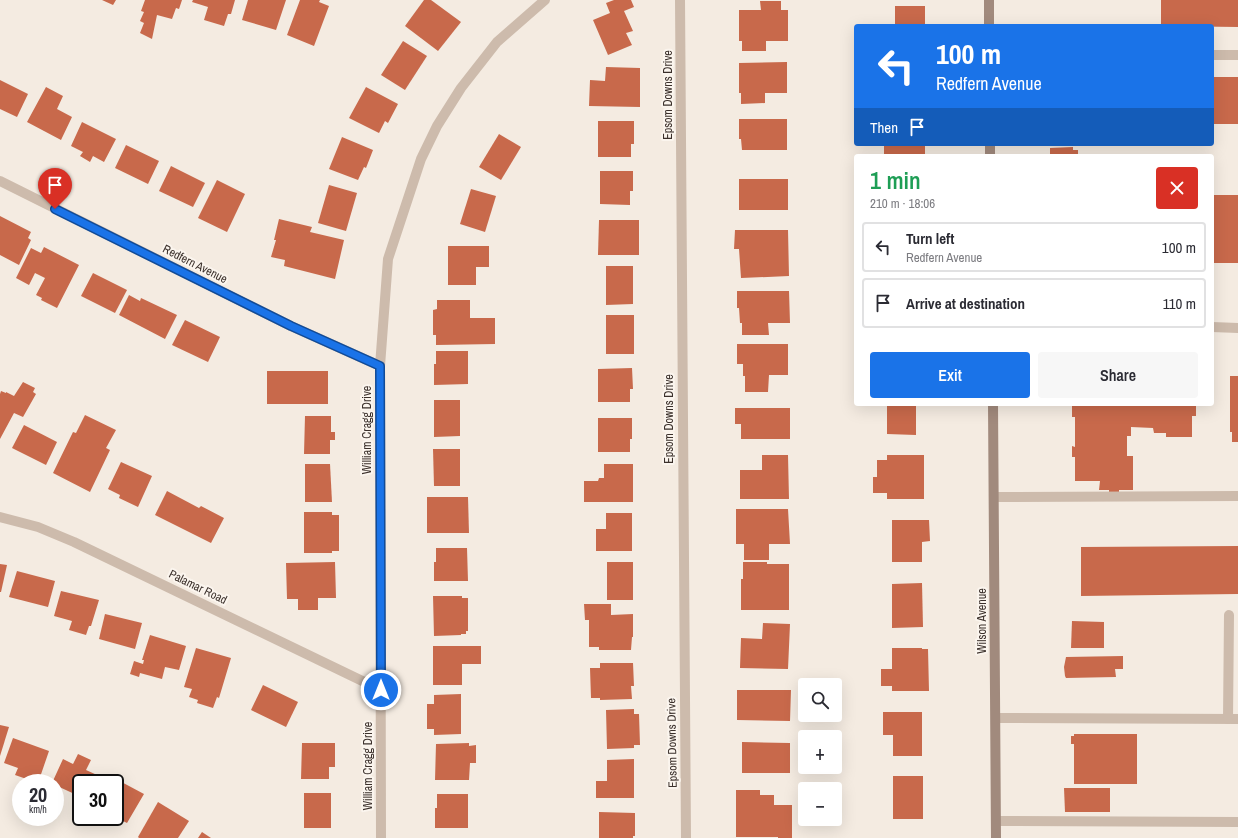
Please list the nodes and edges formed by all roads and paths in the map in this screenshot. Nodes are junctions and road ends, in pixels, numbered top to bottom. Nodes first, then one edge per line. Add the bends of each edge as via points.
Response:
1 (545, 0) edge
2 (680, 0) edge
3 (988, 0) edge
4 (989, 24) edge
5 (1214, 55) edge
6 (1238, 55) edge
7 (0, 181) edge
8 (1214, 327) edge
9 (1238, 328) edge
10 (380, 366) junction
11 (994, 406) edge
12 (1238, 496) edge
13 (994, 497) junction
14 (0, 517) edge
15 (1229, 615) dead end
16 (381, 690) junction
17 (996, 718) junction
18 (1233, 719) edge
19 (996, 821) junction
20 (1238, 822) edge
21 (381, 838) edge
22 (686, 838) edge
23 (996, 838) edge

1 - 10 street, William Cragg Drive via 497,42 461,88 436,126 421,159 388,259
2 - 22 street, Epsom Downs Drive
3 - 4 main road
5 - 6 street
7 - 10 street, Redfern Avenue via 291,326
8 - 9 street
10 - 16 street, William Cragg Drive
11 - 13 main road, Wilson Avenue
12 - 13 street
13 - 17 main road, Wilson Avenue
14 - 16 street, Palamar Road via 38,527 74,542
15 - 18 street
16 - 21 street, William Cragg Drive
17 - 18 street
17 - 19 main road, Wilson Avenue
19 - 20 street
19 - 23 main road, Wilson Avenue

